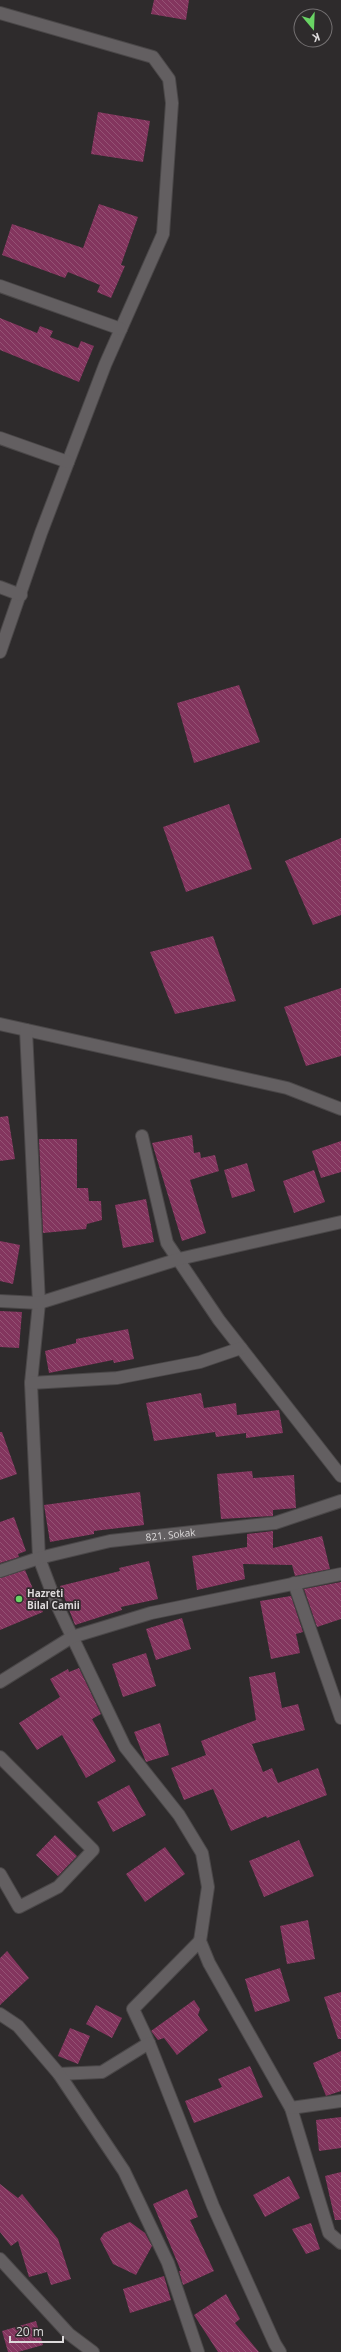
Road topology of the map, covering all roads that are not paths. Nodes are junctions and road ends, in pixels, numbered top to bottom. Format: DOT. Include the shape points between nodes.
graph roads {
  1 [pos="0,13"];
  2 [pos="0,286"];
  3 [pos="121,329"];
  4 [pos="0,438"];
  5 [pos="68,462"];
  6 [pos="0,587"];
  7 [pos="21,595"];
  8 [pos="0,652"];
  9 [pos="0,1024"];
  10 [pos="26,1030"];
  11 [pos="341,1108"];
  12 [pos="142,1136"];
  13 [pos="341,1222"];
  14 [pos="179,1259"];
  15 [pos="0,1302"];
  16 [pos="39,1303"];
  17 [pos="241,1348"];
  18 [pos="31,1383"];
  19 [pos="341,1476"];
  20 [pos="341,1501"];
  21 [pos="39,1558"];
  22 [pos="0,1571"];
  23 [pos="341,1574"];
  24 [pos="294,1583"];
  25 [pos="72,1637"];
  26 [pos="0,1682"];
  27 [pos="341,1718"];
  28 [pos="0,1757"];
  29 [pos="0,1874"];
  30 [pos="200,1941"];
  31 [pos="0,2014"];
  32 [pos="149,2043"];
  33 [pos="59,2074"];
  34 [pos="341,2101"];
  35 [pos="290,2108"];
  36 [pos="341,2243"];
  37 [pos="0,2259"];
  38 [pos="93,2352"];
  39 [pos="198,2352"];
  40 [pos="280,2352"];
  1 -- 3 [label="street" via="153,57 169,80 172,103 163,234"];
  2 -- 3 [label="street"];
  3 -- 5 [label="street"];
  4 -- 5 [label="street"];
  5 -- 7 [label="street"];
  6 -- 7 [label="street"];
  7 -- 8 [label="street"];
  9 -- 10 [label="street"];
  10 -- 11 [label="street" via="287,1088"];
  10 -- 16 [label="street"];
  12 -- 14 [label="street" via="167,1243"];
  13 -- 14 [label="street"];
  14 -- 16 [label="street"];
  14 -- 17 [label="street" via="219,1320"];
  15 -- 16 [label="street"];
  16 -- 18 [label="street"];
  17 -- 18 [label="street" via="200,1362 118,1378"];
  17 -- 19 [label="street"];
  18 -- 21 [label="street"];
  20 -- 21 [label="street, 821. Sokak" via="275,1523 110,1541"];
  21 -- 22 [label="street, 821. Sokak"];
  21 -- 25 [label="street"];
  23 -- 24 [label="street"];
  24 -- 25 [label="street" via="152,1613"];
  24 -- 27 [label="street"];
  25 -- 26 [label="street"];
  25 -- 30 [label="street" via="125,1747 179,1815 202,1853 208,1888"];
  28 -- 29 [label="street" via="92,1850 58,1887 19,1907"];
  30 -- 32 [label="street" via="134,2009"];
  30 -- 35 [label="street" via="209,1963"];
  31 -- 33 [label="street" via="18,2026"];
  32 -- 33 [label="street" via="102,2072"];
  32 -- 40 [label="street" via="213,2206"];
  33 -- 39 [label="street" via="124,2171 168,2263"];
  34 -- 35 [label="street"];
  35 -- 36 [label="street" via="329,2233"];
  37 -- 38 [label="street" via="69,2334"];
}
